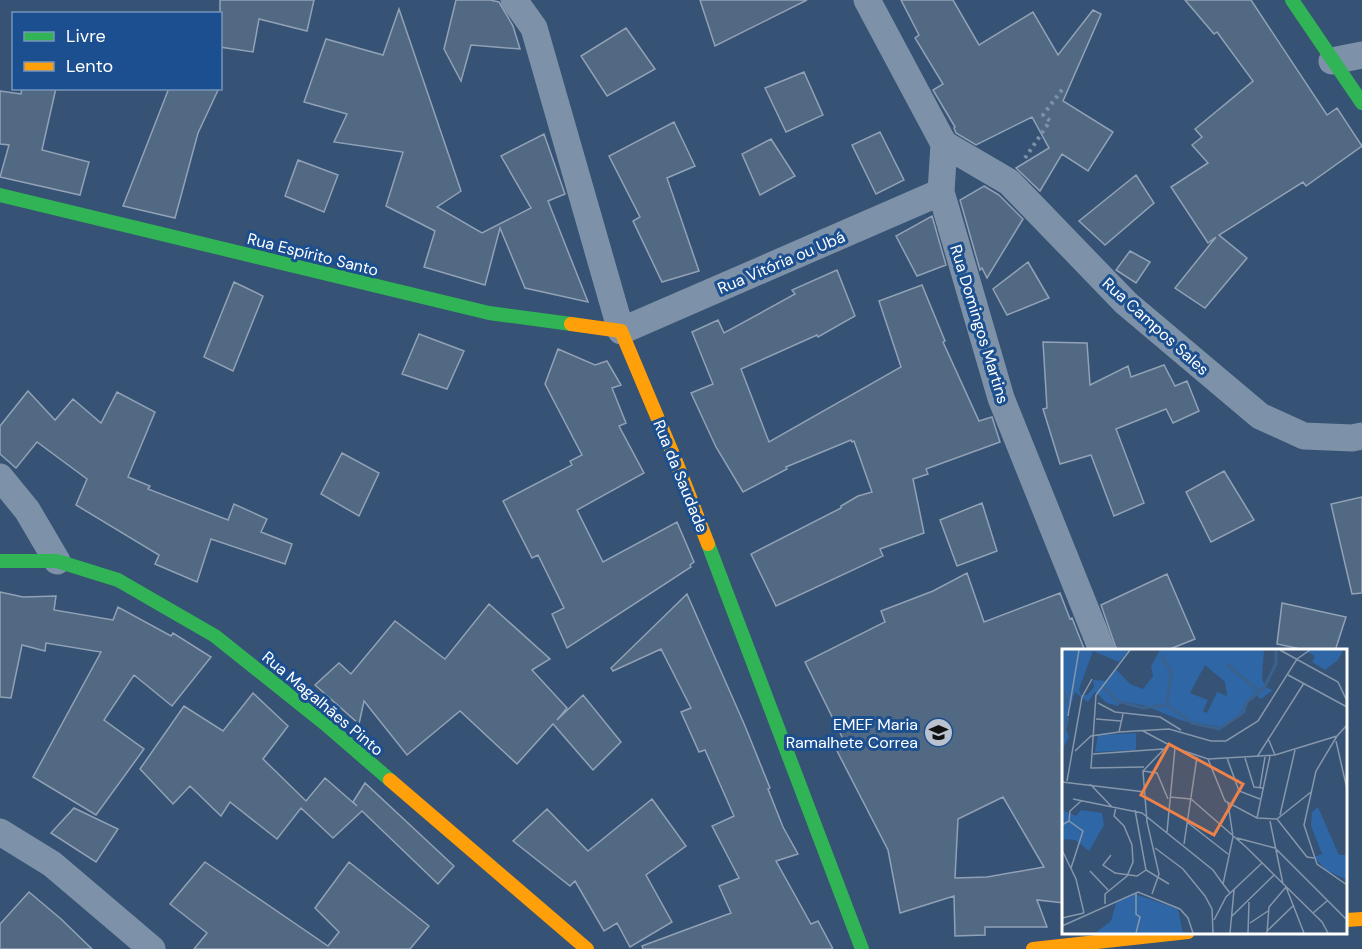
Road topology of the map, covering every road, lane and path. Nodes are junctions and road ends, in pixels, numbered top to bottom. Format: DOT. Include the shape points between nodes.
graph roads {
  1 [pos="513,0"];
  2 [pos="867,0"];
  3 [pos="1292,0"];
  4 [pos="1362,55"];
  5 [pos="1332,61"];
  6 [pos="1064,87"];
  7 [pos="1362,103"];
  8 [pos="944,144"];
  9 [pos="1009,182"];
  10 [pos="941,192"];
  11 [pos="0,195"];
  12 [pos="621,331"];
  13 [pos="1362,436"];
  14 [pos="0,477"];
  15 [pos="0,561"];
  16 [pos="57,561"];
  17 [pos="1101,649"];
  18 [pos="0,832"];
  19 [pos="1362,919"];
  20 [pos="1347,920"];
  21 [pos="1178,934"];
  22 [pos="152,949"];
  23 [pos="587,949"];
  24 [pos="862,949"];
  25 [pos="1033,949"];
  1 -- 12 [label="street, Rua da Saudade" via="534,28"];
  2 -- 8 [label="street"];
  3 -- 5 [label="street"];
  4 -- 5 [label="street"];
  5 -- 7 [label="street"];
  6 -- 9 [label="path" via="1043,115 1050,121"];
  8 -- 9 [label="street, Rua Campos Sales"];
  8 -- 10 [label="street, Rua Domingos Martins"];
  9 -- 13 [label="street, Rua Campos Sales" via="1126,303 1260,416 1304,436"];
  10 -- 12 [label="street, Rua Vitória ou Ubá"];
  10 -- 17 [label="street, Rua Domingos Martins" via="1001,398"];
  11 -- 12 [label="street, Rua Espírito Santo" via="489,313"];
  12 -- 24 [label="street, Rua da Saudade" via="681,474"];
  14 -- 16 [label="street" via="27,510"];
  15 -- 16 [label="street, Rua Magalhães Pinto"];
  16 -- 23 [label="street, Rua Magalhães Pinto" via="118,580 214,636 324,723"];
  18 -- 22 [label="street" via="52,864"];
  19 -- 20 [label="street"];
  21 -- 25 [label="street"];
}
